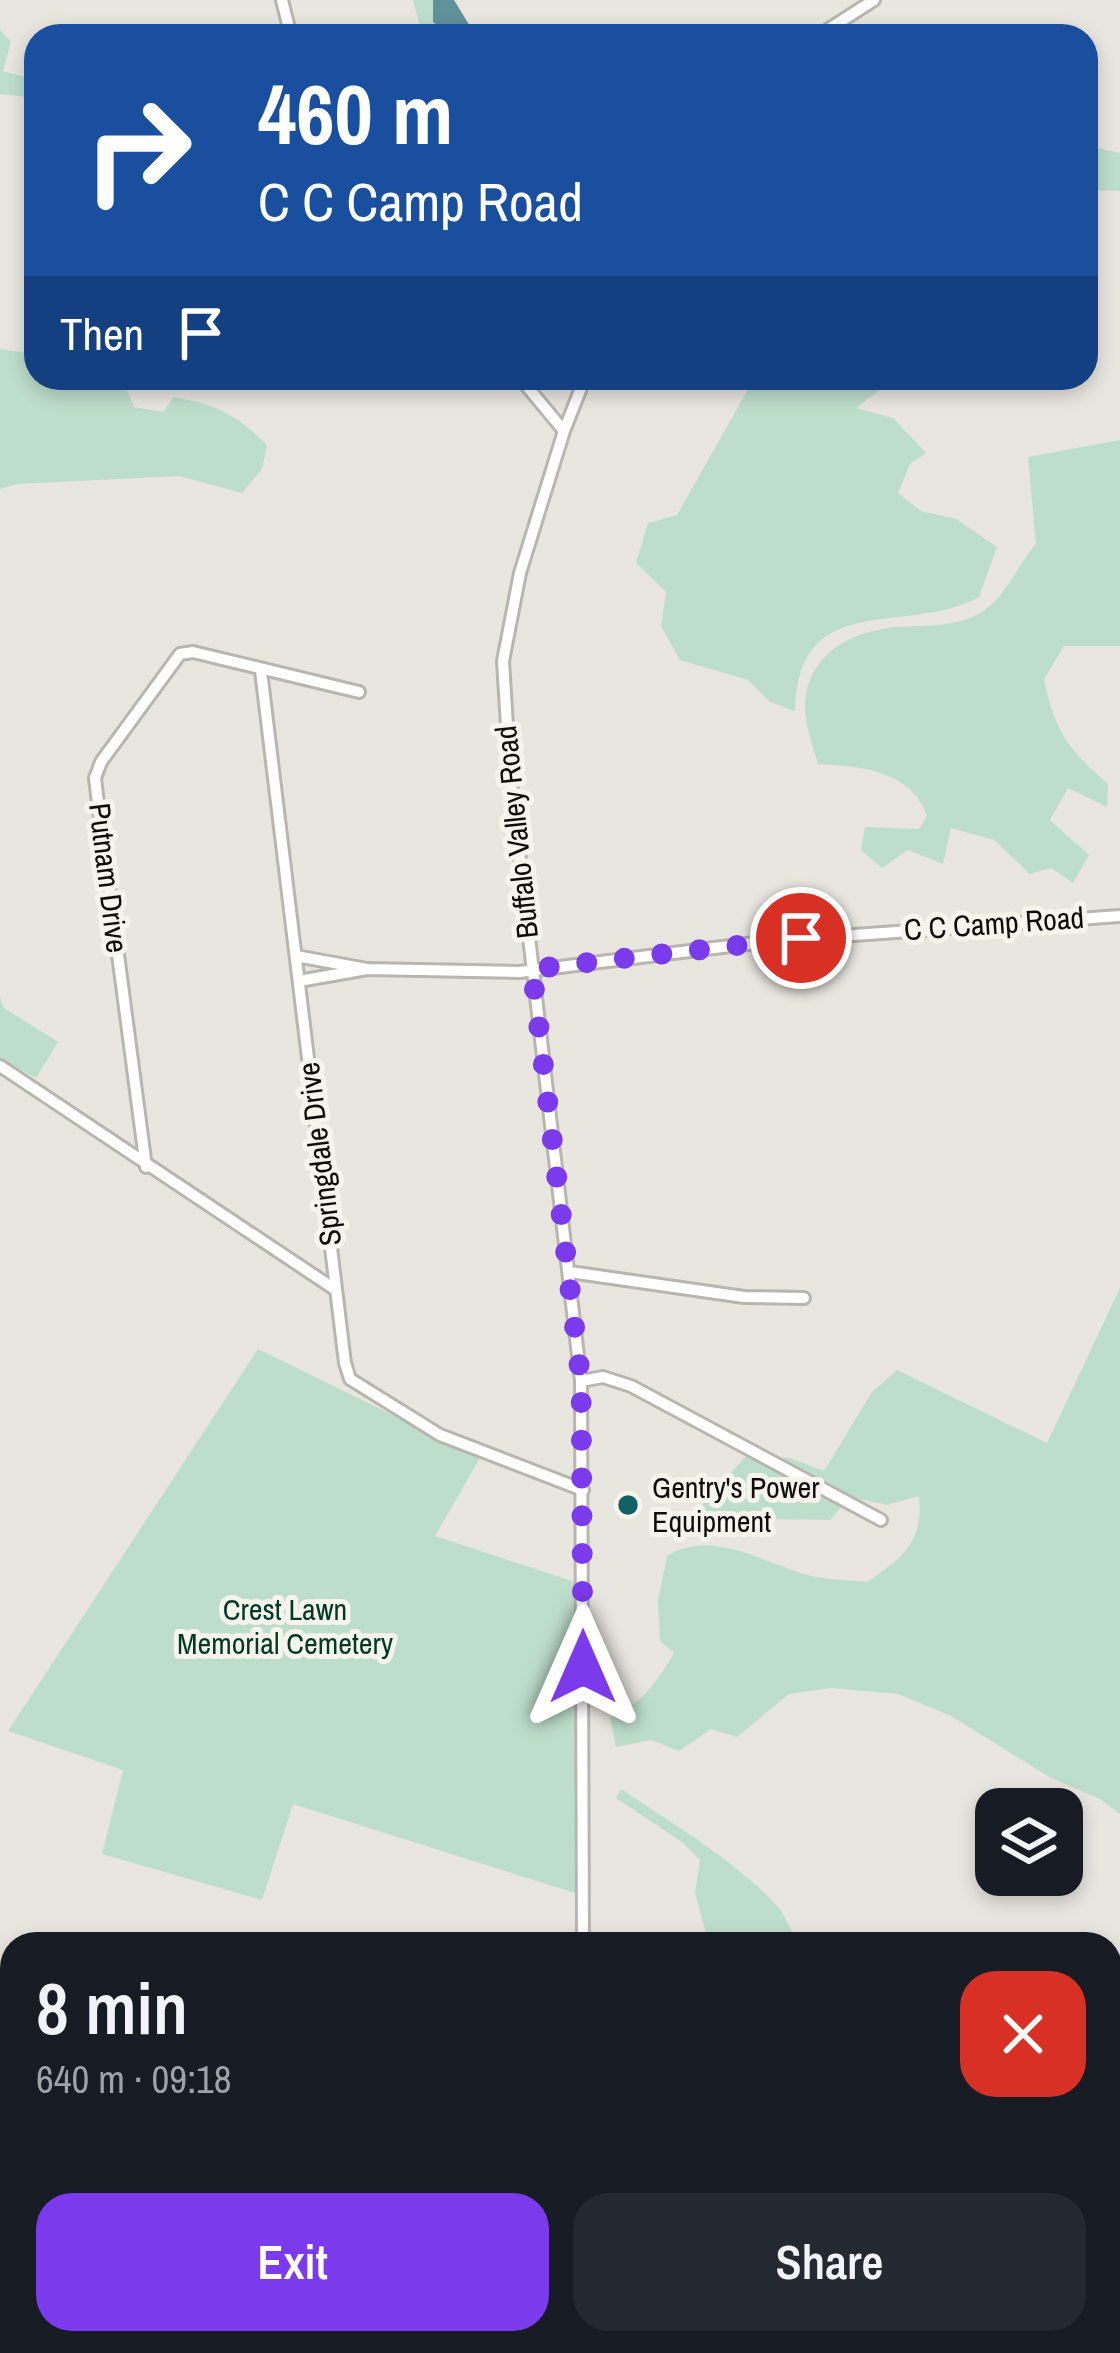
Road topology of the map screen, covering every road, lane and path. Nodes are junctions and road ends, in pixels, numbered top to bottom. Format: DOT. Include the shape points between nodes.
graph roads {
  1 [pos="874,0"];
  2 [pos="837,24"];
  3 [pos="530,390"];
  4 [pos="580,390"];
  5 [pos="564,431"];
  6 [pos="261,671"];
  7 [pos="359,692"];
  8 [pos="1120,916"];
  9 [pos="296,956"];
  10 [pos="367,969"];
  11 [pos="532,969"];
  12 [pos="299,981"];
  13 [pos="0,1066"];
  14 [pos="146,1167"];
  15 [pos="570,1272"];
  16 [pos="336,1290"];
  17 [pos="803,1298"];
  18 [pos="581,1381"];
  19 [pos="583,1490"];
  20 [pos="881,1520"];
  21 [pos="583,1932"];
  1 -- 2 [label="street"];
  3 -- 5 [label="street"];
  4 -- 5 [label="street, Buffalo Valley Road"];
  5 -- 11 [label="street, Buffalo Valley Road" via="520,574 503,662"];
  6 -- 7 [label="street, Putnam Drive"];
  6 -- 9 [label="street, Springdale Drive"];
  6 -- 14 [label="street, Putnam Drive" via="180,654 95,778"];
  8 -- 11 [label="street, C C Camp Road" via="771,941"];
  9 -- 10 [label="street"];
  9 -- 12 [label="street, Springdale Drive"];
  10 -- 11 [label="street, C C Camp Road"];
  10 -- 12 [label="street"];
  11 -- 15 [label="street, Buffalo Valley Road"];
  12 -- 16 [label="street, Springdale Drive"];
  13 -- 14 [label="street"];
  14 -- 16 [label="street"];
  15 -- 17 [label="street"];
  15 -- 18 [label="street, Buffalo Valley Road"];
  16 -- 19 [label="street, Springdale Drive" via="345,1363 367,1393 469,1449"];
  18 -- 19 [label="street, Buffalo Valley Road"];
  18 -- 20 [label="street" via="603,1377 631,1386"];
  19 -- 21 [label="street, Buffalo Valley Road"];
}
